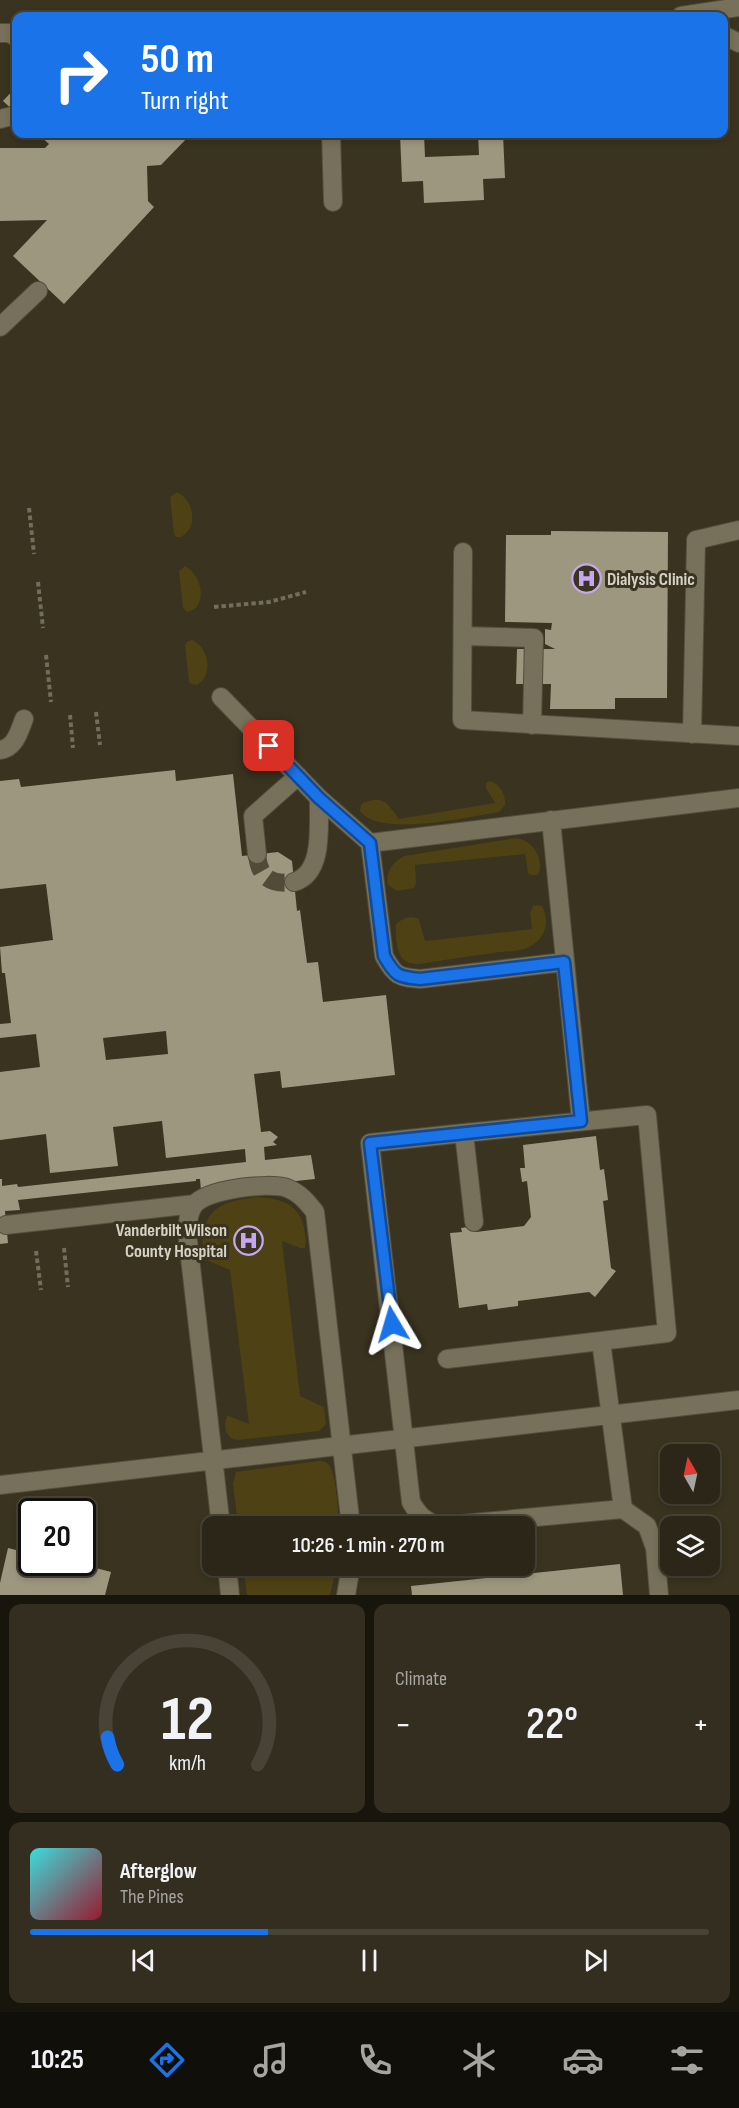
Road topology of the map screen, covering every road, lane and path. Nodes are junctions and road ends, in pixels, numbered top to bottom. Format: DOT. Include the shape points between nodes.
graph roads {
  1 [pos="739,7"];
  2 [pos="708,12"];
  3 [pos="331,138"];
  4 [pos="333,202"];
  5 [pos="38,291"];
  6 [pos="0,327"];
  7 [pos="29,508"];
  8 [pos="739,530"];
  9 [pos="463,552"];
  10 [pos="34,554"];
  11 [pos="38,582"];
  12 [pos="306,592"];
  13 [pos="214,607"];
  14 [pos="43,628"];
  15 [pos="463,636"];
  16 [pos="46,656"];
  17 [pos="221,697"];
  18 [pos="51,702"];
  19 [pos="96,712"];
  20 [pos="70,715"];
  21 [pos="24,720"];
  22 [pos="532,725"];
  23 [pos="692,734"];
  24 [pos="739,736"];
  25 [pos="100,745"];
  26 [pos="73,748"];
  27 [pos="0,750"];
  28 [pos="298,776"];
  29 [pos="319,798"];
  30 [pos="739,798"];
  31 [pos="551,820"];
  32 [pos="370,843"];
  33 [pos="257,854"];
  34 [pos="294,882"];
  35 [pos="564,962"];
  36 [pos="581,1121"];
  37 [pos="464,1132"];
  38 [pos="195,1204"];
  39 [pos="474,1222"];
  40 [pos="6,1225"];
  41 [pos="64,1248"];
  42 [pos="36,1251"];
  43 [pos="68,1287"];
  44 [pos="41,1290"];
  45 [pos="601,1341"];
  46 [pos="447,1359"];
  47 [pos="739,1400"];
  48 [pos="610,1414"];
  49 [pos="405,1438"];
  50 [pos="342,1445"];
  51 [pos="213,1460"];
  52 [pos="0,1485"];
  53 [pos="624,1509"];
  54 [pos="220,1516"];
  55 [pos="350,1516"];
  56 [pos="227,1576"];
  57 [pos="349,1576"];
  58 [pos="230,1595"];
  59 [pos="346,1595"];
  60 [pos="659,1595"];
  1 -- 2 [label="lane"];
  3 -- 4 [label="lane"];
  5 -- 6 [label="lane"];
  7 -- 10 [label="path"];
  8 -- 23 [label="lane" via="696,540"];
  9 -- 15 [label="lane"];
  11 -- 14 [label="path"];
  12 -- 13 [label="path" via="268,602"];
  15 -- 22 [label="lane" via="462,720"];
  15 -- 22 [label="lane" via="534,638"];
  16 -- 18 [label="path"];
  17 -- 28 [label="lane"];
  19 -- 25 [label="path"];
  20 -- 26 [label="path"];
  21 -- 27 [label="lane" via="14,742"];
  22 -- 23 [label="lane"];
  23 -- 24 [label="lane"];
  28 -- 29 [label="lane"];
  28 -- 33 [label="lane" via="253,816"];
  29 -- 32 [label="lane"];
  29 -- 34 [label="lane" via="316,856 303,879"];
  30 -- 31 [label="lane"];
  31 -- 32 [label="lane"];
  31 -- 35 [label="lane"];
  32 -- 35 [label="lane" via="384,956 400,977 420,979"];
  35 -- 36 [label="lane"];
  36 -- 37 [label="lane"];
  36 -- 45 [label="lane" via="647,1115 667,1333"];
  37 -- 39 [label="lane"];
  37 -- 49 [label="lane" via="370,1143"];
  38 -- 40 [label="lane"];
  38 -- 50 [label="lane" via="216,1193 264,1186 286,1188 303,1197 315,1212"];
  38 -- 51 [label="lane" via="188,1217 187,1232"];
  41 -- 43 [label="path"];
  42 -- 44 [label="path"];
  45 -- 46 [label="lane"];
  45 -- 48 [label="lane"];
  47 -- 48 [label="lane"];
  48 -- 49 [label="lane"];
  48 -- 53 [label="lane"];
  49 -- 50 [label="lane"];
  49 -- 53 [label="lane" via="411,1502 426,1521 439,1526"];
  50 -- 51 [label="lane"];
  50 -- 55 [label="lane"];
  51 -- 52 [label="lane"];
  51 -- 54 [label="lane"];
  53 -- 60 [label="lane" via="647,1526 655,1548"];
  56 -- 58 [label="lane"];
  57 -- 59 [label="lane"];
}
